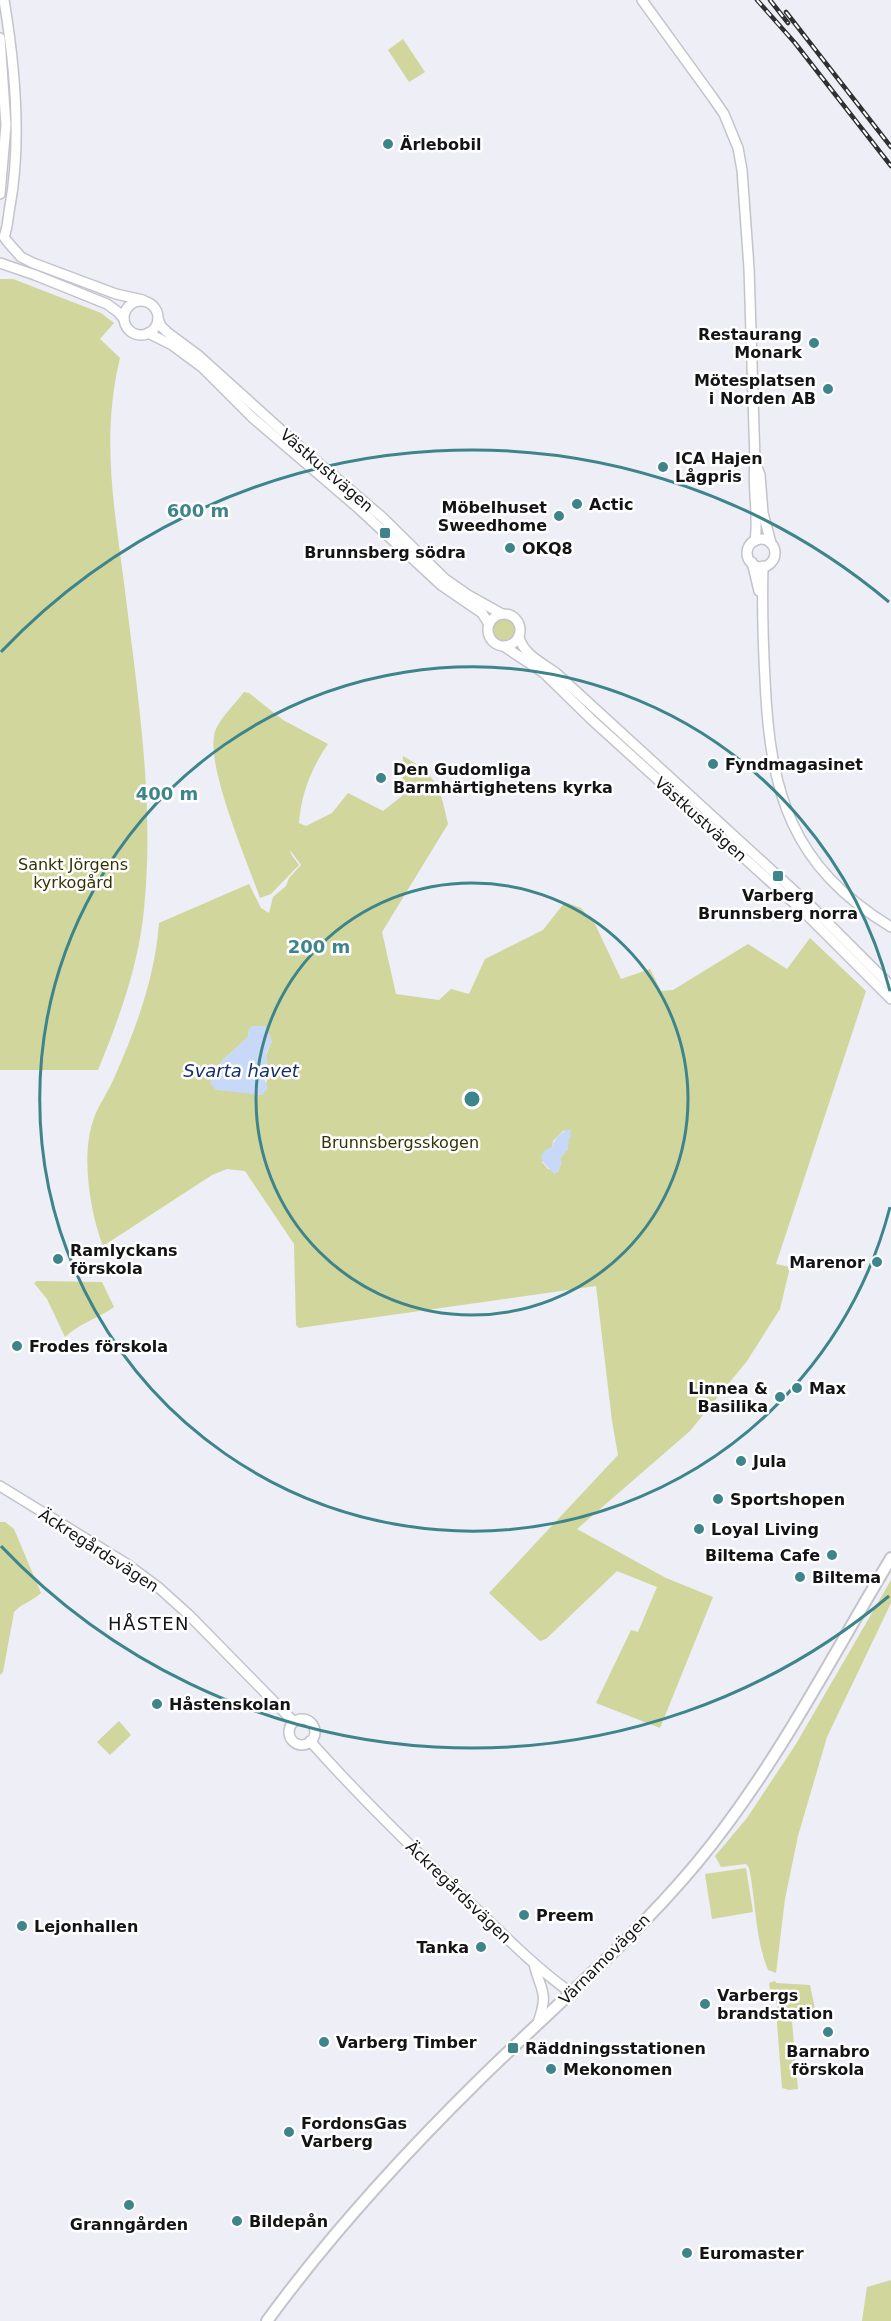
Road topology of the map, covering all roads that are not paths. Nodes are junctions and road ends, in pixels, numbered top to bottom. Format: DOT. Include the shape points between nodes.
graph roads {
  1 [pos="4,0"];
  2 [pos="642,0"];
  3 [pos="0,38"];
  4 [pos="0,194"];
  5 [pos="3,237"];
  6 [pos="0,261"];
  7 [pos="143,300"];
  8 [pos="124,319"];
  9 [pos="158,319"];
  10 [pos="148,333"];
  11 [pos="755,461"];
  12 [pos="755,541"];
  13 [pos="771,543"];
  14 [pos="752,562"];
  15 [pos="764,566"];
  16 [pos="762,602"];
  17 [pos="502,614"];
  18 [pos="489,624"];
  19 [pos="519,637"];
  20 [pos="505,647"];
  21 [pos="891,927"];
  22 [pos="891,986"];
  23 [pos="891,999"];
  24 [pos="0,1486"];
  25 [pos="891,1558"];
  26 [pos="294,1722"];
  27 [pos="310,1741"];
  28 [pos="534,1964"];
  29 [pos="570,1992"];
  30 [pos="538,2024"];
  31 [pos="267,2321"];
  1 -- 5 [label="street" via="17,150"];
  2 -- 11 [label="street" via="724,114 738,148 749,268"];
  3 -- 4 [label="street" via="6,125"];
  5 -- 6 [label="street" via="6,251"];
  5 -- 7 [label="street" via="21,257 33,263"];
  6 -- 8 [label="street" via="107,304"];
  7 -- 8 [label="street" via="129,305"];
  7 -- 9 [label="street" via="153,304"];
  8 -- 10 [label="street" via="132,333"];
  9 -- 10 [label="street"];
  9 -- 17 [label="street, Västkustvägen" via="167,332 382,517 445,579"];
  10 -- 18 [label="street, Västkustvägen" via="203,368 259,424 441,585 482,613"];
  11 -- 12 [label="street"];
  11 -- 13 [label="street"];
  12 -- 13 [label="street"];
  12 -- 14 [label="street" via="748,550"];
  13 -- 15 [label="street" via="775,556"];
  14 -- 15 [label="street"];
  14 -- 16 [label="street"];
  15 -- 16 [label="street"];
  16 -- 21 [label="street" via="767,724 774,769 787,810 804,845 831,882"];
  17 -- 18 [label="street"];
  17 -- 19 [label="street" via="517,621"];
  18 -- 20 [label="street" via="491,640"];
  19 -- 20 [label="street"];
  19 -- 22 [label="street, Västkustvägen" via="527,653 556,673 785,881"];
  20 -- 23 [label="street, Västkustvägen" via="563,690 805,913"];
  24 -- 26 [label="street, Äckregårdsvägen" via="149,1580"];
  25 -- 29 [label="main road, Värnamovägen" via="752,1792 687,1874"];
  26 -- 27 [label="street, Äckregårdsvägen" via="290,1731 293,1740 303,1744"];
  26 -- 27 [label="street, Äckregårdsvägen" via="303,1719 312,1724 315,1731"];
  27 -- 28 [label="street, Äckregårdsvägen" via="367,1804"];
  28 -- 29 [label="street, Äckregårdsvägen"];
  28 -- 30 [label="street, Äckregårdsvägen" via="544,1993"];
  29 -- 30 [label="main road, Värnamovägen"];
  30 -- 31 [label="main road, Värnamovägen" via="387,2175"];
}
